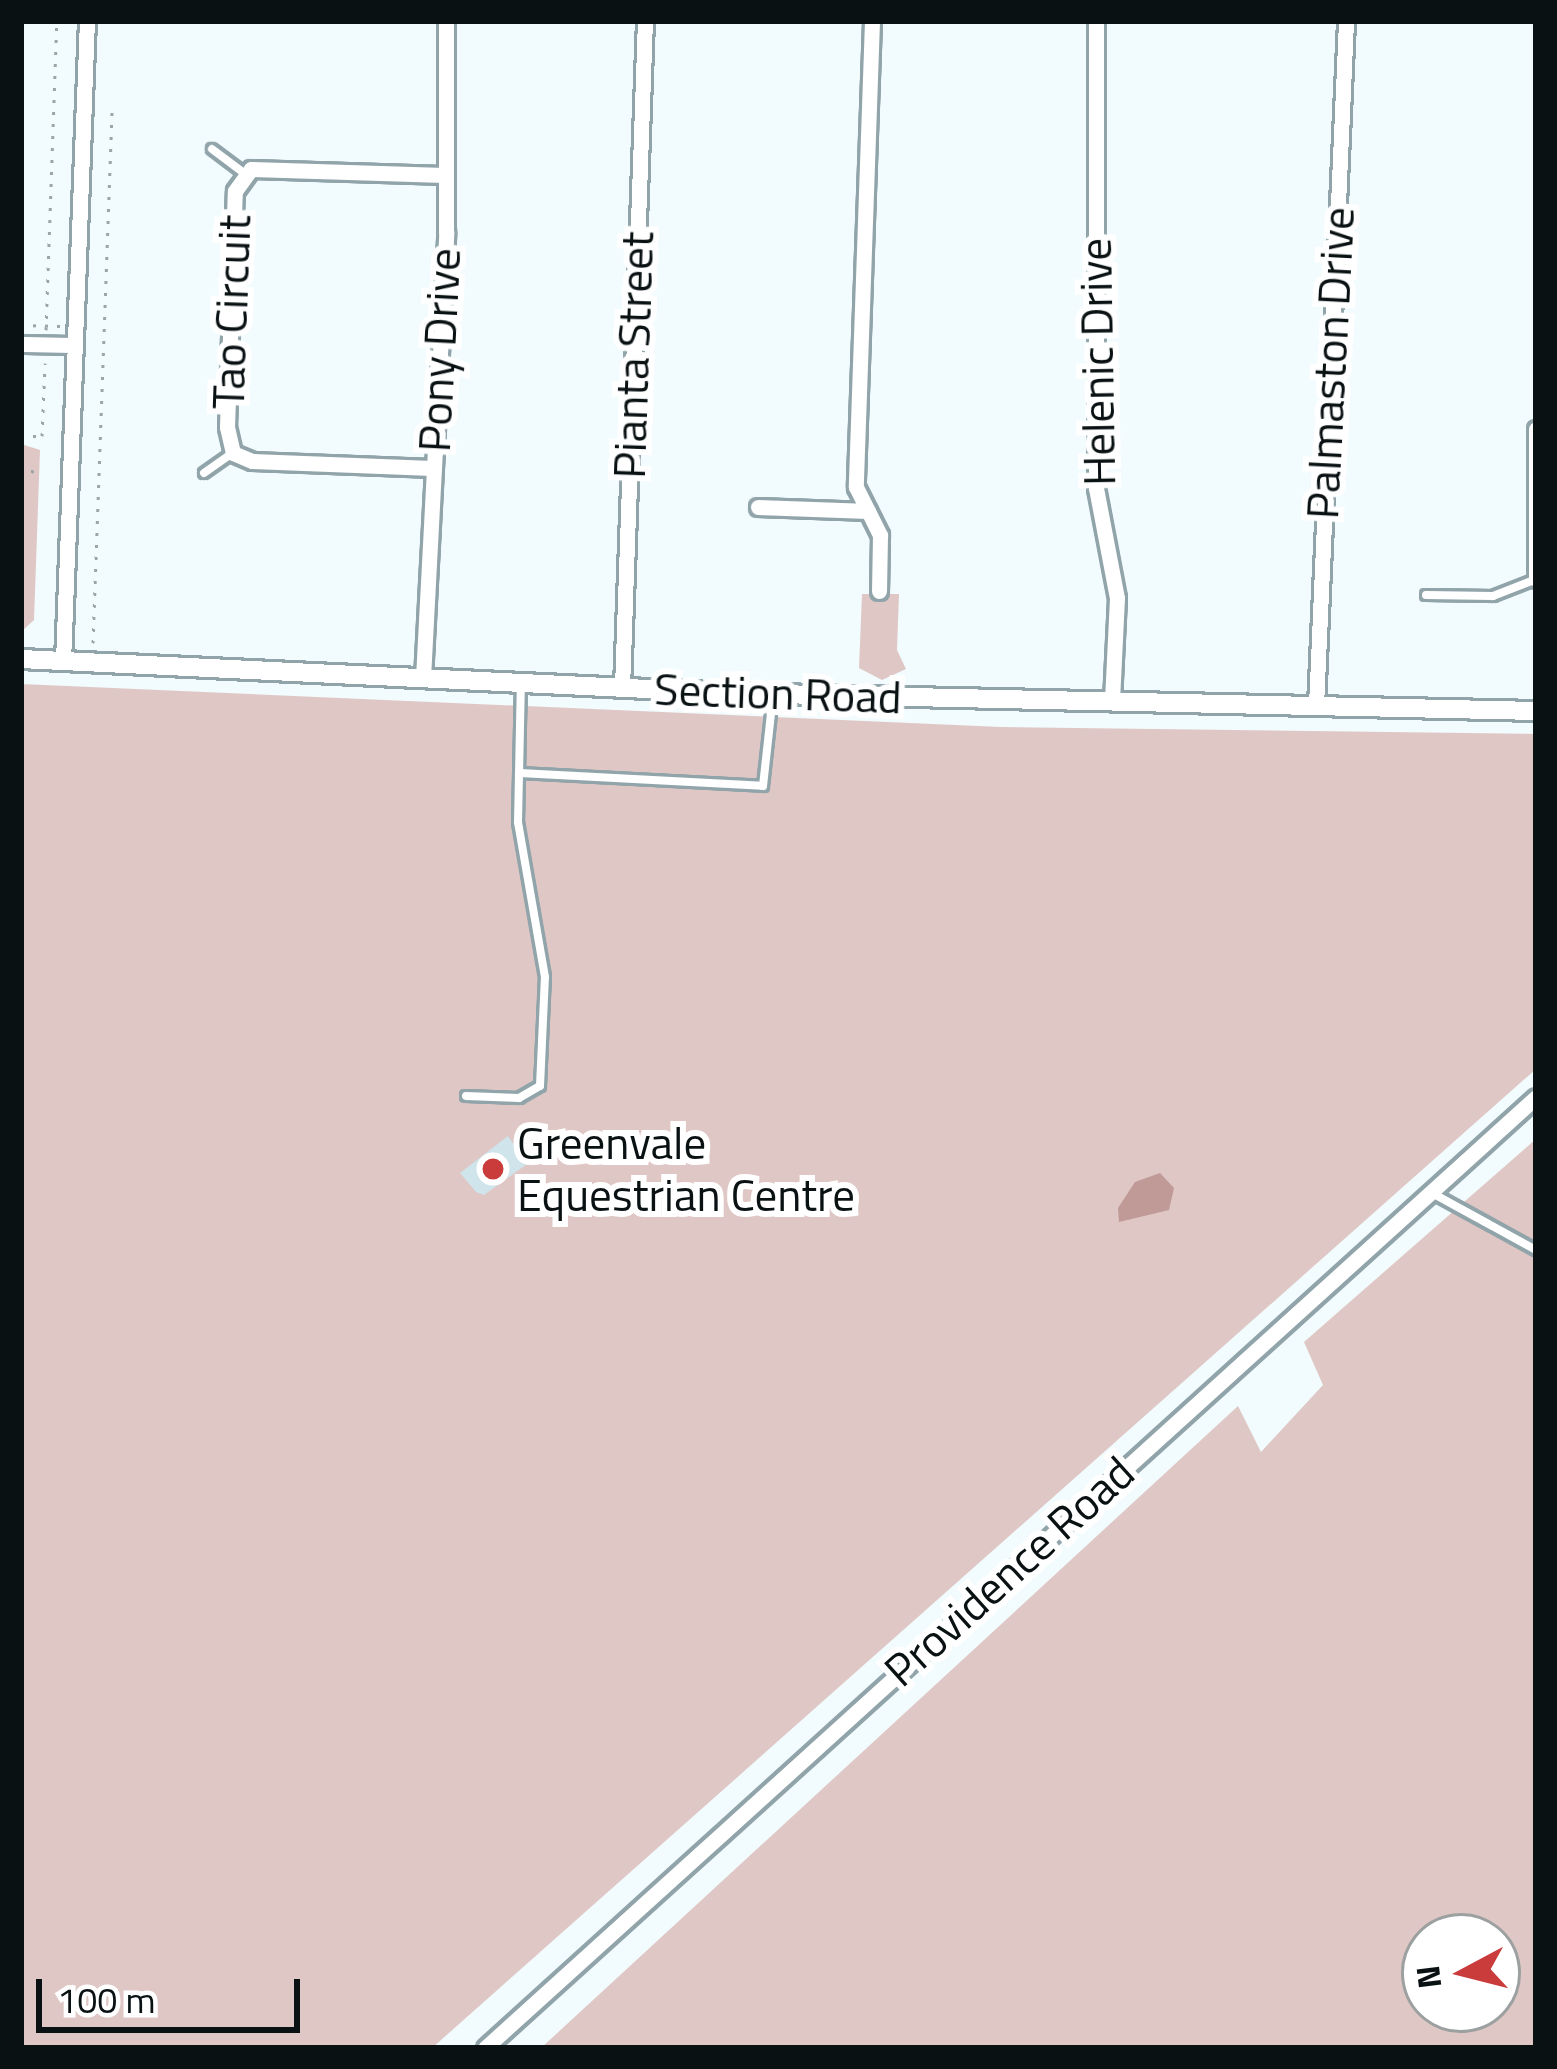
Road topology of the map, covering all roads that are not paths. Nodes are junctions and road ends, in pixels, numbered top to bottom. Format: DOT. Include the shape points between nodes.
graph roads {
  1 [pos="446,21"];
  2 [pos="645,21"];
  3 [pos="872,21"];
  4 [pos="1096,21"];
  5 [pos="1346,21"];
  6 [pos="86,22"];
  7 [pos="212,148"];
  8 [pos="242,172"];
  9 [pos="445,175"];
  10 [pos="21,344"];
  11 [pos="75,345"];
  12 [pos="1536,429"];
  13 [pos="233,454"];
  14 [pos="432,468"];
  15 [pos="203,473"];
  16 [pos="758,507"];
  17 [pos="868,511"];
  18 [pos="1536,579"];
  19 [pos="879,591"];
  20 [pos="1426,596"];
  21 [pos="21,659"];
  22 [pos="63,662"];
  23 [pos="423,678"];
  24 [pos="521,682"];
  25 [pos="622,688"];
  26 [pos="773,693"];
  27 [pos="1112,701"];
  28 [pos="1316,706"];
  29 [pos="1536,711"];
  30 [pos="519,773"];
  31 [pos="466,1096"];
  32 [pos="1536,1097"];
  33 [pos="1428,1190"];
  34 [pos="1536,1250"];
  35 [pos="485,2048"];
  1 -- 9 [label="street, Pony Drive"];
  2 -- 25 [label="street, Pianta Street"];
  3 -- 17 [label="street" via="856,487"];
  4 -- 27 [label="street, Helenic Drive" via="1096,488 1117,598"];
  5 -- 28 [label="street, Palmaston Drive"];
  6 -- 11 [label="street"];
  7 -- 8 [label="lane"];
  8 -- 9 [label="street, Tao Circuit"];
  8 -- 13 [label="street, Tao Circuit" via="228,380"];
  9 -- 14 [label="street, Pony Drive"];
  10 -- 11 [label="street"];
  11 -- 22 [label="street"];
  12 -- 18 [label="street"];
  13 -- 14 [label="street, Tao Circuit"];
  13 -- 15 [label="lane"];
  14 -- 23 [label="street, Pony Drive"];
  16 -- 17 [label="street"];
  17 -- 19 [label="street" via="880,535"];
  18 -- 20 [label="lane" via="1493,596"];
  21 -- 22 [label="street, Section Road"];
  22 -- 23 [label="street, Section Road"];
  23 -- 24 [label="street, Section Road"];
  24 -- 25 [label="street, Section Road"];
  24 -- 30 [label="lane"];
  25 -- 26 [label="street, Section Road"];
  26 -- 27 [label="street, Section Road"];
  26 -- 30 [label="lane" via="763,786"];
  27 -- 28 [label="street, Section Road"];
  28 -- 29 [label="street, Section Road"];
  30 -- 31 [label="lane" via="518,822 545,977 540,1085 519,1098"];
  32 -- 33 [label="street, Providence Road"];
  33 -- 34 [label="lane"];
  33 -- 35 [label="street, Providence Road"];
}
